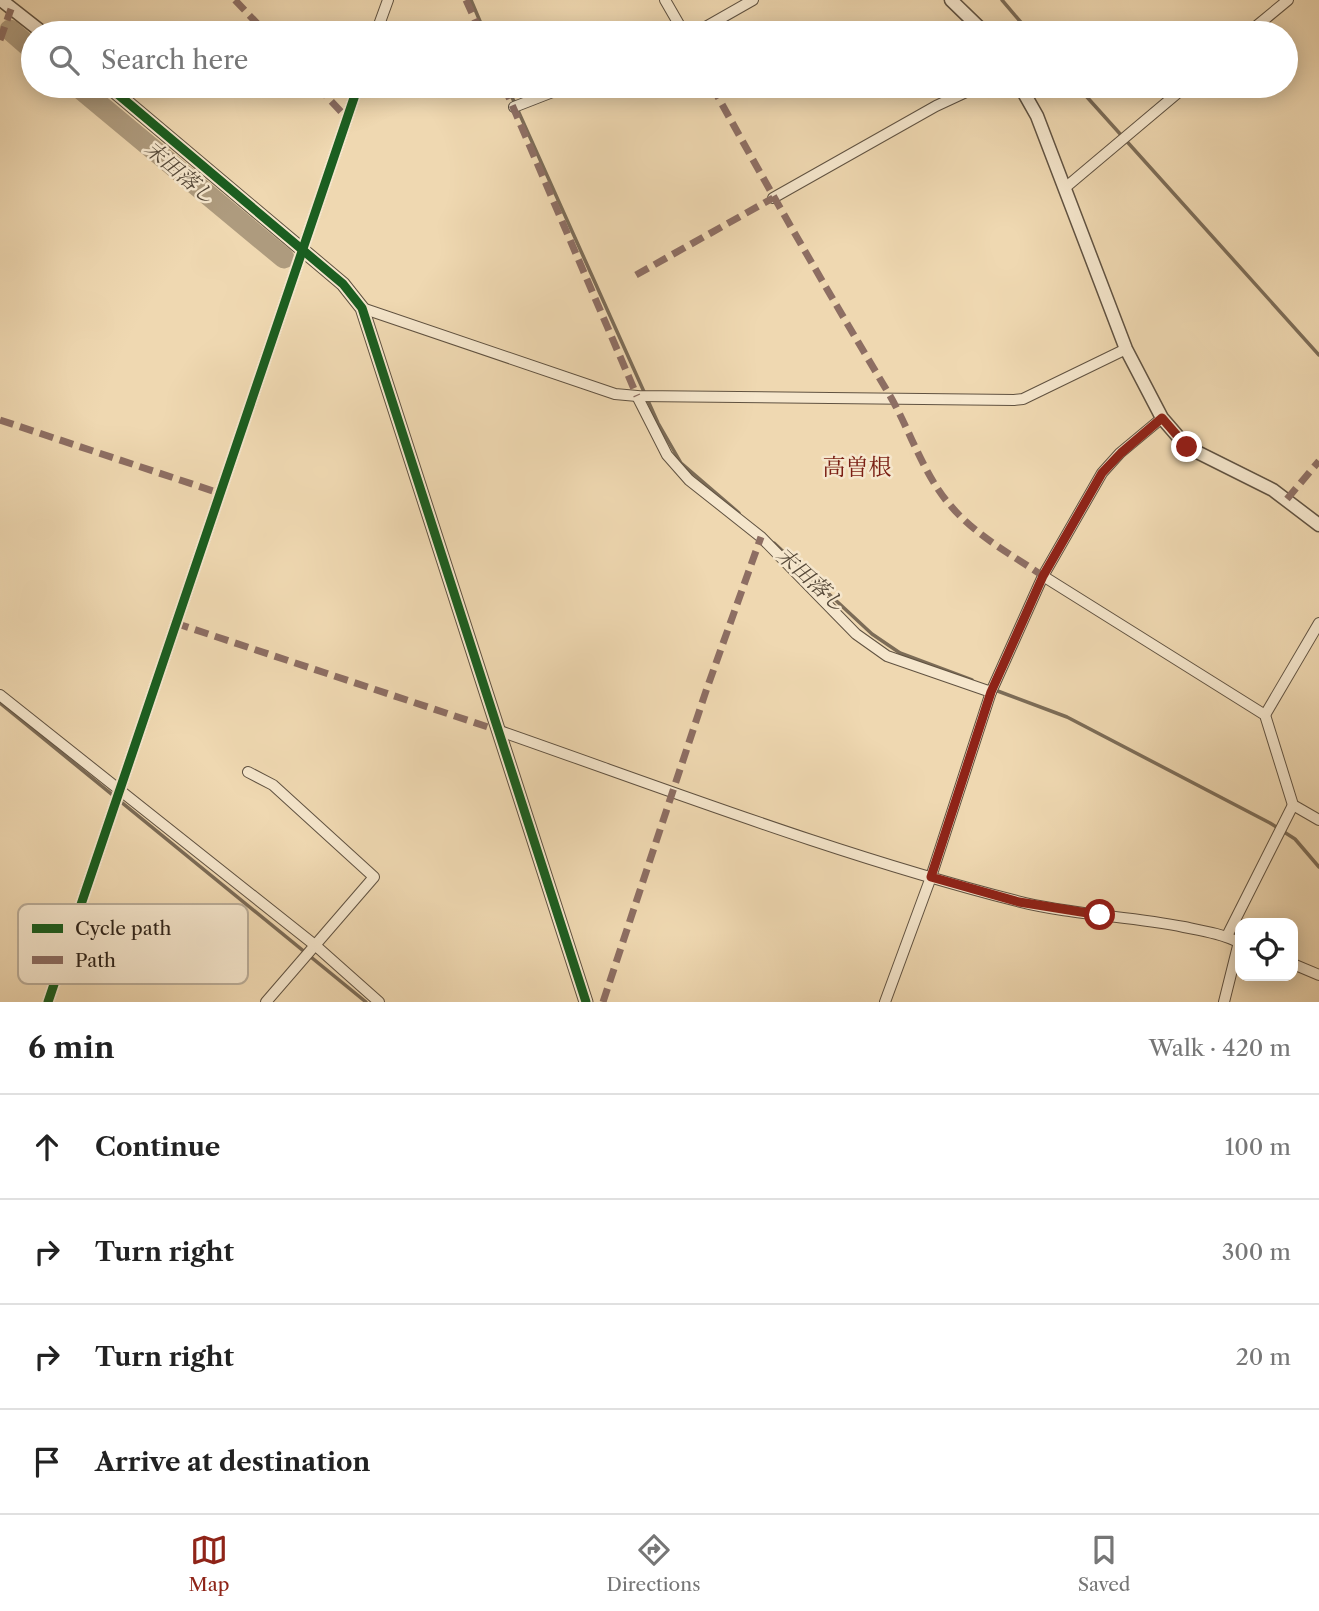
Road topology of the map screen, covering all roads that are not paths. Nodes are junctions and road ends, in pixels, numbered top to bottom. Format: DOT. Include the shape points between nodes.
graph roads {
  1 [pos="1,0"];
  2 [pos="388,0"];
  3 [pos="666,0"];
  4 [pos="753,0"];
  5 [pos="951,0"];
  6 [pos="1287,0"];
  7 [pos="28,21"];
  8 [pos="380,21"];
  9 [pos="677,21"];
  10 [pos="716,21"];
  11 [pos="973,21"];
  12 [pos="1262,21"];
  13 [pos="122,98"];
  14 [pos="354,98"];
  15 [pos="537,98"];
  16 [pos="954,98"];
  17 [pos="1027,98"];
  18 [pos="1172,98"];
  19 [pos="514,107"];
  20 [pos="1066,187"];
  21 [pos="773,198"];
  22 [pos="303,249"];
  23 [pos="362,308"];
  24 [pos="1126,349"];
  25 [pos="637,396"];
  26 [pos="1162,418"];
  27 [pos="1319,525"];
  28 [pos="1043,576"];
  29 [pos="1319,623"];
  30 [pos="991,692"];
  31 [pos="0,695"];
  32 [pos="1265,715"];
  33 [pos="497,730"];
  34 [pos="248,772"];
  35 [pos="119,791"];
  36 [pos="1293,805"];
  37 [pos="1319,820"];
  38 [pos="931,877"];
  39 [pos="81,904"];
  40 [pos="1227,936"];
  41 [pos="1235,940"];
  42 [pos="311,952"];
  43 [pos="1235,961"];
  44 [pos="1298,966"];
  45 [pos="1319,975"];
  46 [pos="54,984"];
  47 [pos="48,1002"];
  48 [pos="266,1002"];
  49 [pos="379,1002"];
  50 [pos="586,1002"];
  51 [pos="885,1002"];
  52 [pos="1224,1002"];
  1 -- 7 [label="street"];
  2 -- 8 [label="street"];
  3 -- 9 [label="street"];
  4 -- 10 [label="street"];
  5 -- 11 [label="street"];
  6 -- 12 [label="street"];
  13 -- 22 [label="street"];
  14 -- 22 [label="street"];
  15 -- 19 [label="street"];
  16 -- 21 [label="street"];
  17 -- 20 [label="street"];
  18 -- 20 [label="street"];
  20 -- 24 [label="street"];
  22 -- 23 [label="street"];
  22 -- 35 [label="street"];
  23 -- 25 [label="street" via="615,394"];
  23 -- 33 [label="street"];
  24 -- 25 [label="street" via="1014,400"];
  24 -- 26 [label="street"];
  25 -- 30 [label="street" via="667,455 689,480 761,537 856,634 887,656"];
  26 -- 27 [label="street" via="1187,447 1273,490"];
  26 -- 28 [label="street" via="1102,473"];
  28 -- 30 [label="street"];
  28 -- 32 [label="street"];
  29 -- 32 [label="street"];
  30 -- 38 [label="street"];
  31 -- 35 [label="street"];
  32 -- 36 [label="street"];
  33 -- 38 [label="street"];
  33 -- 50 [label="street"];
  34 -- 42 [label="street" via="283,794 374,877"];
  35 -- 39 [label="street"];
  35 -- 42 [label="street"];
  36 -- 37 [label="street"];
  36 -- 40 [label="street"];
  38 -- 40 [label="street" via="1019,902 1147,919"];
  38 -- 51 [label="street"];
  40 -- 41 [label="street"];
  42 -- 48 [label="street"];
  42 -- 49 [label="street"];
  43 -- 52 [label="street"];
  44 -- 45 [label="street"];
  46 -- 47 [label="street"];
}
